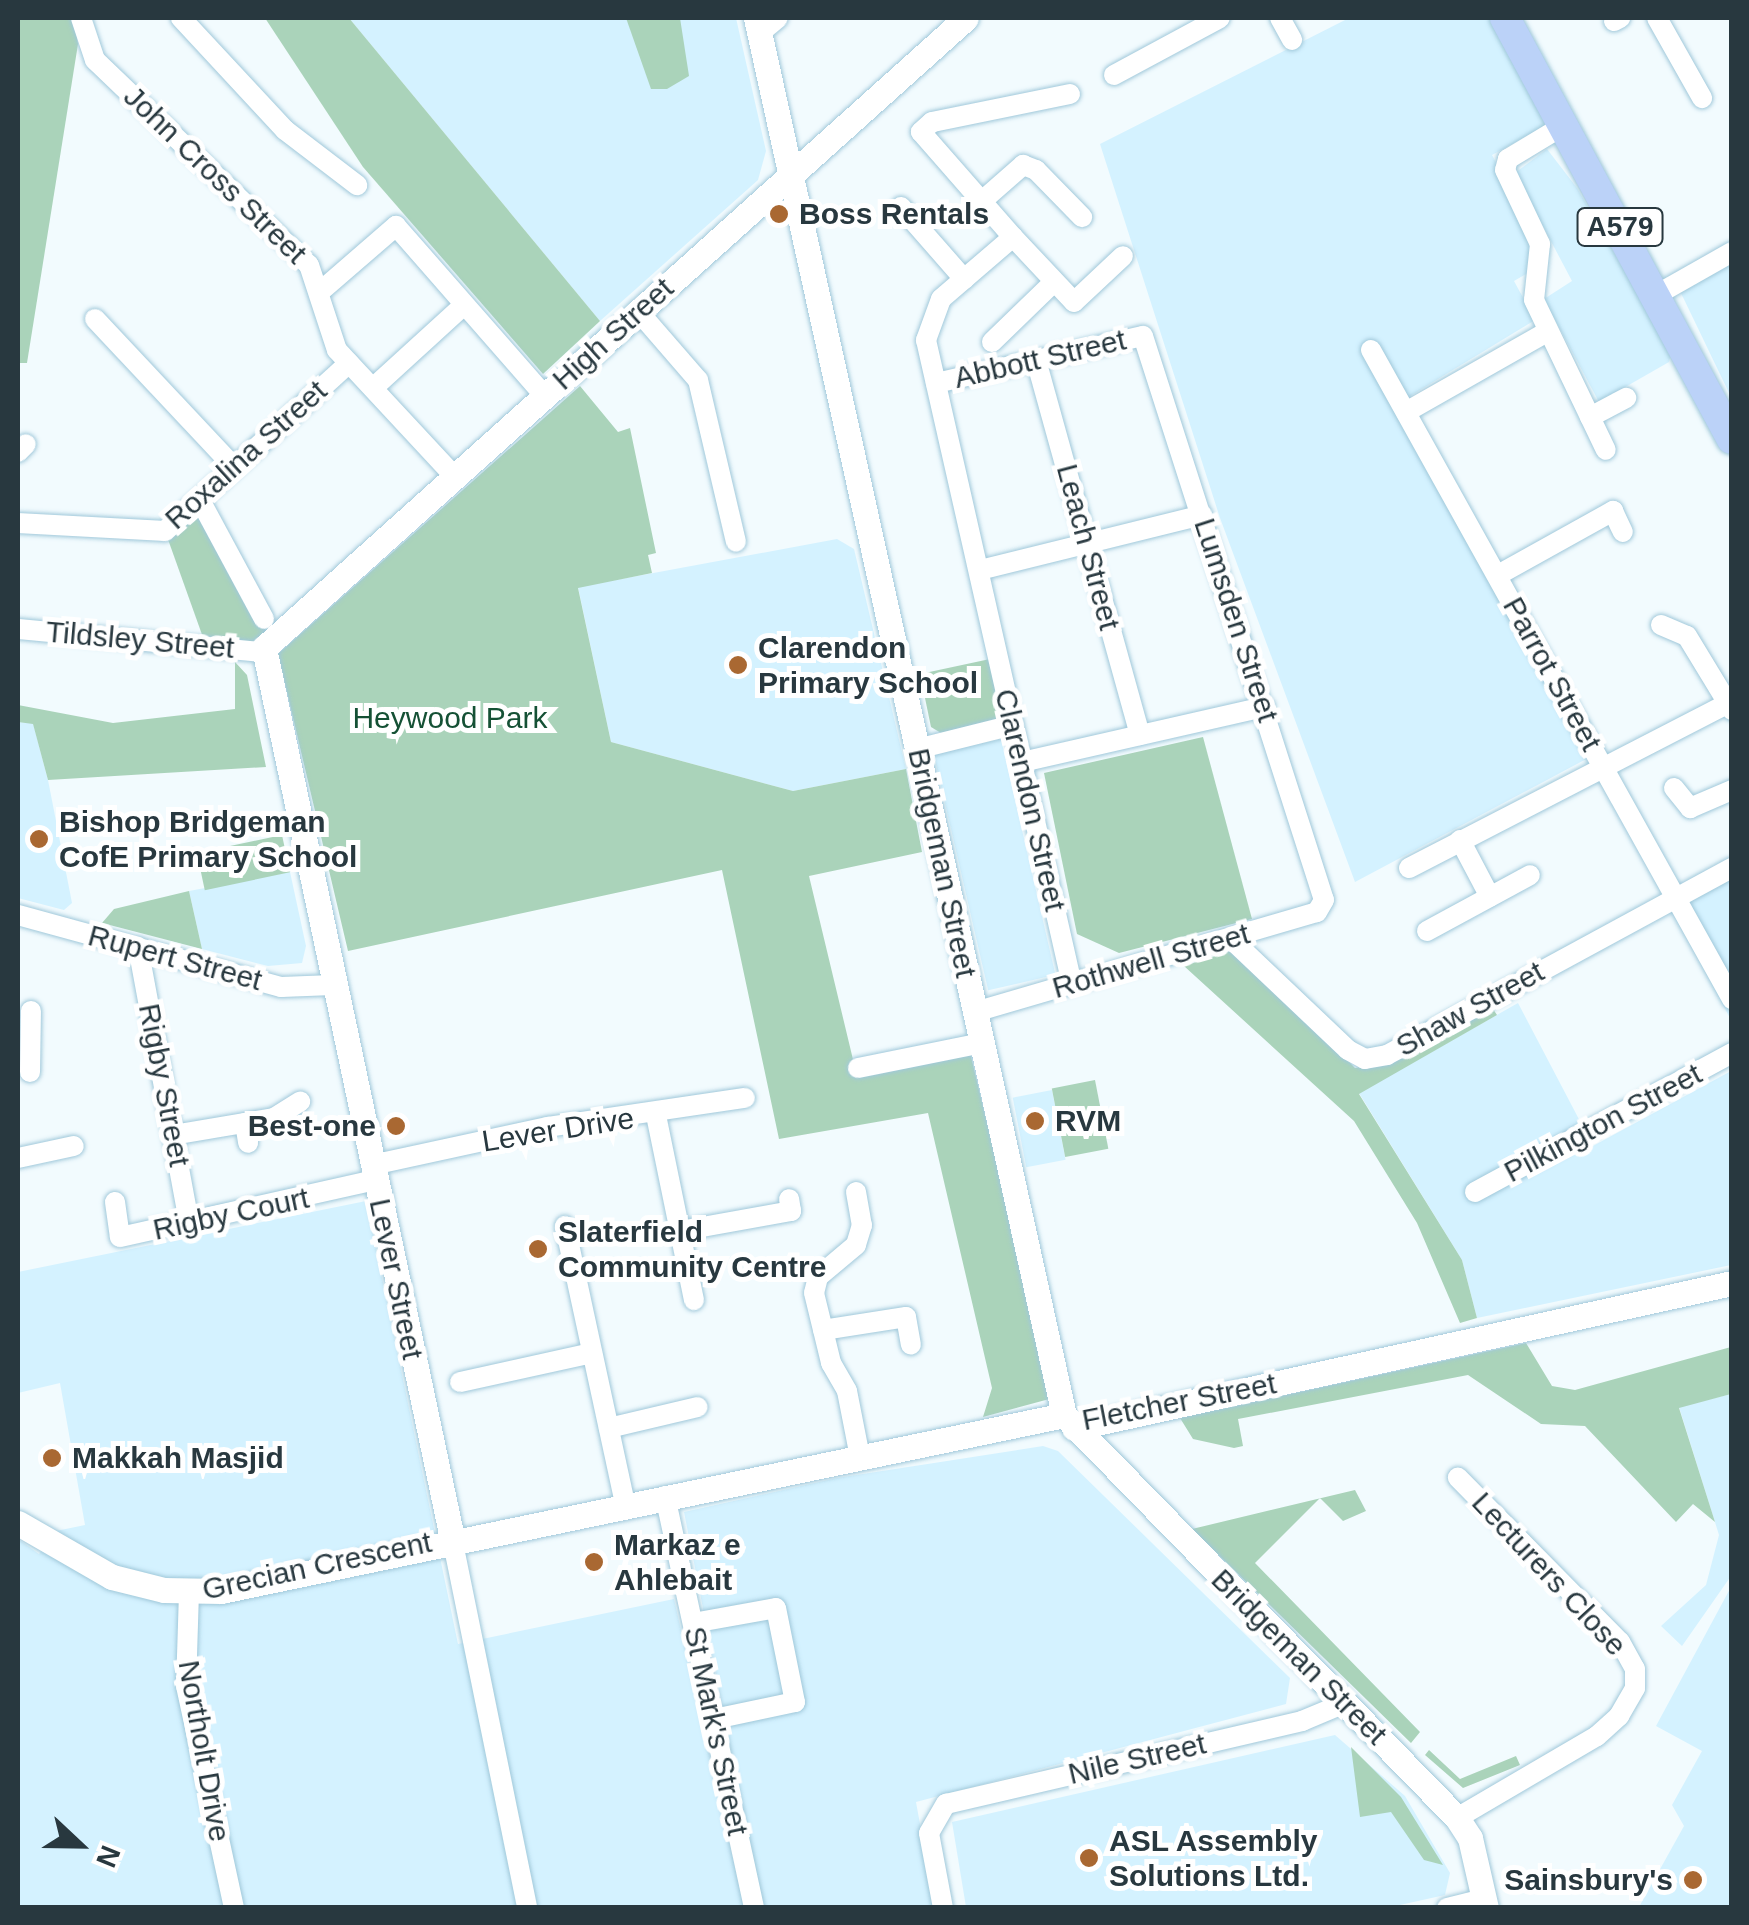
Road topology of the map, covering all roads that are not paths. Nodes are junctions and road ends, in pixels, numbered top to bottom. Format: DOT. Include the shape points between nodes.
graph roads {
  1 [pos="81,18"];
  2 [pos="181,18"];
  3 [pos="966,18"];
  4 [pos="1220,18"];
  5 [pos="1280,18"];
  6 [pos="1505,18"];
  7 [pos="1657,18"];
  8 [pos="764,23"];
  9 [pos="1292,40"];
  10 [pos="1114,75"];
  11 [pos="1070,94"];
  12 [pos="1702,98"];
  13 [pos="1566,124"];
  14 [pos="791,174"];
  15 [pos="357,185"];
  16 [pos="982,201"];
  17 [pos="901,207"];
  18 [pos="1080,218"];
  19 [pos="1013,237"];
  20 [pos="1732,252"];
  21 [pos="1123,256"];
  22 [pos="964,279"];
  23 [pos="1054,282"];
  24 [pos="322,290"];
  25 [pos="1656,296"];
  26 [pos="464,304"];
  27 [pos="639,312"];
  28 [pos="94,318"];
  29 [pos="1547,332"];
  30 [pos="1143,336"];
  31 [pos="1003,339"];
  32 [pos="1371,350"];
  33 [pos="1036,360"];
  34 [pos="350,363"];
  35 [pos="936,382"];
  36 [pos="373,388"];
  37 [pos="545,396"];
  38 [pos="1626,398"];
  39 [pos="1406,412"];
  40 [pos="1590,418"];
  41 [pos="1732,439"];
  42 [pos="1606,450"];
  43 [pos="234,468"];
  44 [pos="454,476"];
  45 [pos="200,500"];
  46 [pos="1202,515"];
  47 [pos="18,523"];
  48 [pos="1623,532"];
  49 [pos="736,542"];
  50 [pos="1086,543"];
  51 [pos="980,570"];
  52 [pos="1498,575"];
  53 [pos="251,595"];
  54 [pos="233,606"];
  55 [pos="264,618"];
  56 [pos="1661,625"];
  57 [pos="18,629"];
  58 [pos="263,652"];
  59 [pos="1730,705"];
  60 [pos="1265,707"];
  61 [pos="1014,726"];
  62 [pos="1140,735"];
  63 [pos="917,748"];
  64 [pos="1022,762"];
  65 [pos="1604,768"];
  66 [pos="1674,788"];
  67 [pos="1732,790"];
  68 [pos="1460,840"];
  69 [pos="1409,868"];
  70 [pos="1732,868"];
  71 [pos="1530,875"];
  72 [pos="1490,897"];
  73 [pos="1675,897"];
  74 [pos="1323,904"];
  75 [pos="18,915"];
  76 [pos="1427,931"];
  77 [pos="1231,939"];
  78 [pos="138,947"];
  79 [pos="1723,965"];
  80 [pos="1072,984"];
  81 [pos="333,986"];
  82 [pos="1732,999"];
  83 [pos="32,1011"];
  84 [pos="975,1012"];
  85 [pos="982,1042"];
  86 [pos="23,1044"];
  87 [pos="1732,1054"];
  88 [pos="858,1068"];
  89 [pos="30,1072"];
  90 [pos="745,1098"];
  91 [pos="300,1102"];
  92 [pos="656,1115"];
  93 [pos="173,1135"];
  94 [pos="74,1146"];
  95 [pos="18,1158"];
  96 [pos="373,1173"];
  97 [pos="856,1192"];
  98 [pos="1476,1192"];
  99 [pos="789,1199"];
  100 [pos="115,1202"];
  101 [pos="189,1223"];
  102 [pos="565,1226"];
  103 [pos="680,1231"];
  104 [pos="1732,1284"];
  105 [pos="694,1300"];
  106 [pos="823,1330"];
  107 [pos="911,1345"];
  108 [pos="592,1352"];
  109 [pos="460,1382"];
  110 [pos="698,1406"];
  111 [pos="1069,1421"];
  112 [pos="608,1428"];
  113 [pos="860,1457"];
  114 [pos="1458,1478"];
  115 [pos="666,1496"];
  116 [pos="625,1504"];
  117 [pos="18,1523"];
  118 [pos="452,1538"];
  119 [pos="189,1592"];
  120 [pos="693,1623"];
  121 [pos="1344,1704"];
  122 [pos="714,1719"];
  123 [pos="1456,1818"];
  124 [pos="1485,1903"];
  125 [pos="234,1908"];
  126 [pos="527,1908"];
  127 [pos="754,1908"];
  128 [pos="942,1908"];
  129 [pos="1446,1908"];
  1 -- 24 [label="street, John Cross Street" via="95,60 289,243"];
  2 -- 15 [label="street" via="284,130"];
  3 -- 14 [label="street, High Street"];
  4 -- 10 [label="street" via="1151,65"];
  5 -- 9 [label="street"];
  6 -- 13 [label="main road, A579"];
  7 -- 12 [label="street"];
  8 -- 14 [label="street, Bridgeman Street"];
  11 -- 16 [label="street" via="932,122 921,132"];
  13 -- 25 [label="main road, A579"];
  13 -- 29 [label="street" via="1505,164 1537,232 1534,300"];
  14 -- 27 [label="street, High Street"];
  14 -- 63 [label="street, Bridgeman Street"];
  16 -- 18 [label="street" via="1023,165 1036,170"];
  16 -- 19 [label="street"];
  17 -- 22 [label="street" via="910,233"];
  19 -- 22 [label="street, Clarendon Street"];
  19 -- 23 [label="street"];
  20 -- 25 [label="street"];
  21 -- 23 [label="street" via="1074,302"];
  22 -- 35 [label="street, Clarendon Street" via="926,326"];
  23 -- 31 [label="street"];
  24 -- 26 [label="street" via="396,226"];
  24 -- 34 [label="street, John Cross Street" via="334,342"];
  25 -- 41 [label="main road, A579"];
  26 -- 36 [label="street"];
  26 -- 37 [label="street"];
  27 -- 37 [label="street, High Street"];
  27 -- 49 [label="street" via="698,380"];
  28 -- 43 [label="street"];
  29 -- 39 [label="street"];
  29 -- 40 [label="street"];
  30 -- 33 [label="street, Abbott Street"];
  30 -- 46 [label="street, Lumsden Street"];
  32 -- 39 [label="street, Parrot Street"];
  33 -- 35 [label="street, Abbott Street"];
  33 -- 50 [label="street, Leach Street"];
  34 -- 36 [label="street, John Cross Street"];
  34 -- 43 [label="street, Roxalina Street"];
  35 -- 51 [label="street, Clarendon Street"];
  36 -- 44 [label="street, John Cross Street"];
  37 -- 44 [label="street, High Street"];
  38 -- 40 [label="street"];
  39 -- 52 [label="street, Parrot Street"];
  40 -- 42 [label="street"];
  43 -- 45 [label="street, Roxalina Street"];
  44 -- 58 [label="street, High Street"];
  45 -- 47 [label="street, Roxalina Street" via="155,534"];
  45 -- 53 [label="street"];
  46 -- 50 [label="street"];
  46 -- 60 [label="street, Lumsden Street"];
  48 -- 52 [label="street" via="1612,511"];
  50 -- 51 [label="street"];
  50 -- 62 [label="street, Leach Street"];
  51 -- 61 [label="street, Clarendon Street"];
  52 -- 65 [label="street, Parrot Street"];
  53 -- 54 [label="street"];
  53 -- 55 [label="street"];
  56 -- 59 [label="street" via="1687,636"];
  57 -- 58 [label="street, Tildsley Street"];
  58 -- 81 [label="street, Lever Street"];
  59 -- 65 [label="street"];
  60 -- 62 [label="street"];
  60 -- 74 [label="street, Lumsden Street"];
  61 -- 63 [label="street"];
  61 -- 64 [label="street, Clarendon Street"];
  62 -- 64 [label="street"];
  63 -- 84 [label="street, Bridgeman Street"];
  64 -- 80 [label="street, Clarendon Street"];
  65 -- 68 [label="street"];
  65 -- 73 [label="street, Parrot Street"];
  66 -- 67 [label="street" via="1690,808"];
  68 -- 69 [label="street"];
  68 -- 72 [label="street"];
  70 -- 73 [label="street, Shaw Street"];
  71 -- 72 [label="street"];
  72 -- 76 [label="street"];
  73 -- 77 [label="street, Shaw Street" via="1387,1055 1366,1059 1348,1050"];
  73 -- 79 [label="street, Parrot Street"];
  74 -- 77 [label="street, Rothwell Street" via="1318,912"];
  75 -- 78 [label="street, Rupert Street"];
  77 -- 80 [label="street, Rothwell Street"];
  78 -- 81 [label="street, Rupert Street" via="281,987"];
  78 -- 93 [label="street, Rigby Street"];
  79 -- 82 [label="street, Parrot Street"];
  80 -- 84 [label="street, Rothwell Street"];
  81 -- 96 [label="street, Lever Street"];
  83 -- 86 [label="street"];
  84 -- 85 [label="street, Bridgeman Street"];
  85 -- 88 [label="street"];
  85 -- 111 [label="street, Bridgeman Street"];
  86 -- 89 [label="street"];
  87 -- 98 [label="street, Pilkington Street"];
  90 -- 92 [label="street, Lever Drive"];
  91 -- 93 [label="street" via="246,1133"];
  92 -- 96 [label="street, Lever Drive" via="548,1128"];
  92 -- 103 [label="street"];
  93 -- 101 [label="street, Rigby Street"];
  94 -- 95 [label="street"];
  96 -- 101 [label="street, Rigby Court"];
  96 -- 118 [label="street, Lever Street"];
  97 -- 106 [label="street" via="862,1226 856,1245 814,1285"];
  99 -- 103 [label="street" via="791,1211"];
  100 -- 101 [label="street, Rigby Court" via="120,1237"];
  102 -- 108 [label="street"];
  103 -- 105 [label="street"];
  104 -- 111 [label="street, Fletcher Street"];
  106 -- 107 [label="street" via="906,1317"];
  106 -- 113 [label="street" via="830,1363 847,1391"];
  108 -- 109 [label="street"];
  108 -- 112 [label="street"];
  110 -- 112 [label="street"];
  111 -- 113 [label="street, Fletcher Street"];
  111 -- 121 [label="street, Bridgeman Street"];
  112 -- 116 [label="street"];
  113 -- 115 [label="street, Fletcher Street"];
  114 -- 123 [label="street, Lecturers Close" via="1620,1642 1635,1669 1634,1688 1597,1736"];
  115 -- 116 [label="street, Fletcher Street"];
  115 -- 120 [label="street, St Mark's Street"];
  116 -- 118 [label="street, Fletcher Street"];
  117 -- 119 [label="street, Grecian Crescent" via="112,1577"];
  118 -- 119 [label="street, Grecian Crescent" via="242,1587"];
  118 -- 126 [label="street, Lever Street"];
  119 -- 125 [label="street, Northolt Drive" via="186,1686"];
  120 -- 122 [label="street, St Mark's Street"];
  120 -- 122 [label="street" via="776,1608 794,1702"];
  121 -- 123 [label="street, Bridgeman Street"];
  121 -- 128 [label="street, Nile Street" via="1302,1721 946,1804 929,1833"];
  122 -- 127 [label="street, St Mark's Street"];
  123 -- 124 [label="street, Bridgeman Street" via="1470,1838"];
  124 -- 129 [label="street"];
}
